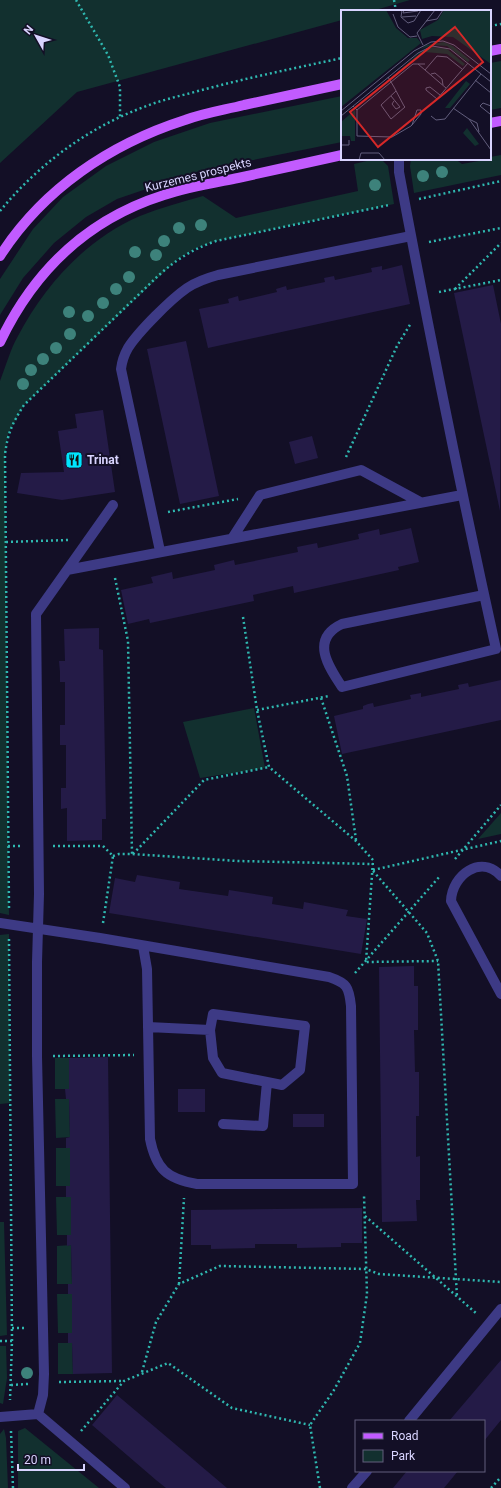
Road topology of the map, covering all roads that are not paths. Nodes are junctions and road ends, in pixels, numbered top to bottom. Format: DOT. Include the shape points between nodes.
graph roads {
  1 [pos="501,49"];
  2 [pos="491,51"];
  3 [pos="341,84"];
  4 [pos="501,121"];
  5 [pos="491,123"];
  6 [pos="341,155"];
  7 [pos="399,160"];
  8 [pos="411,236"];
  9 [pos="0,256"];
  10 [pos="0,342"];
  11 [pos="462,495"];
  12 [pos="420,502"];
  13 [pos="113,505"];
  14 [pos="233,537"];
  15 [pos="160,551"];
  16 [pos="67,570"];
  17 [pos="484,595"];
  18 [pos="501,876"];
  19 [pos="4,923"];
  20 [pos="38,928"];
  21 [pos="143,946"];
  22 [pos="501,994"];
  23 [pos="148,1027"];
  24 [pos="210,1030"];
  25 [pos="266,1082"];
  26 [pos="223,1124"];
  27 [pos="501,1310"];
  28 [pos="38,1414"];
  29 [pos="5,1416"];
  30 [pos="410,1420"];
  31 [pos="366,1472"];
  32 [pos="125,1488"];
  33 [pos="352,1488"];
  1 -- 2 [label="main road"];
  3 -- 9 [label="main road" via="186,119 127,142 96,160 47,199"];
  4 -- 5 [label="main road"];
  6 -- 10 [label="main road, Kurzemes prospekts" via="164,195 113,216 53,262 22,301"];
  7 -- 8 [label="street"];
  8 -- 11 [label="street"];
  8 -- 15 [label="street" via="218,274 188,288 174,299 135,340 123,358 121,369"];
  11 -- 12 [label="street"];
  11 -- 17 [label="street"];
  12 -- 14 [label="street"];
  12 -- 14 [label="street" via="361,470 260,495"];
  13 -- 16 [label="street"];
  14 -- 15 [label="street"];
  15 -- 16 [label="street"];
  16 -- 20 [label="street" via="36,614"];
  17 -- 17 [label="street" via="335,627 323,645 327,664 342,687 496,650"];
  18 -- 22 [label="street" via="487,868 476,868 465,873 456,882 451,896 454,908"];
  19 -- 20 [label="street"];
  20 -- 21 [label="street"];
  20 -- 28 [label="street" via="37,1056 44,1383"];
  21 -- 23 [label="street" via="147,969"];
  21 -- 23 [label="street" via="329,977 345,983 351,1006 353,1184 197,1184 185,1182 167,1173 153,1155 150,1140"];
  23 -- 24 [label="street"];
  24 -- 25 [label="street" via="213,1058 222,1073"];
  24 -- 25 [label="street" via="213,1014 305,1026 300,1070 282,1085"];
  25 -- 26 [label="street" via="263,1126"];
  27 -- 30 [label="street"];
  28 -- 29 [label="street"];
  28 -- 32 [label="street"];
  31 -- 33 [label="street"];
}
